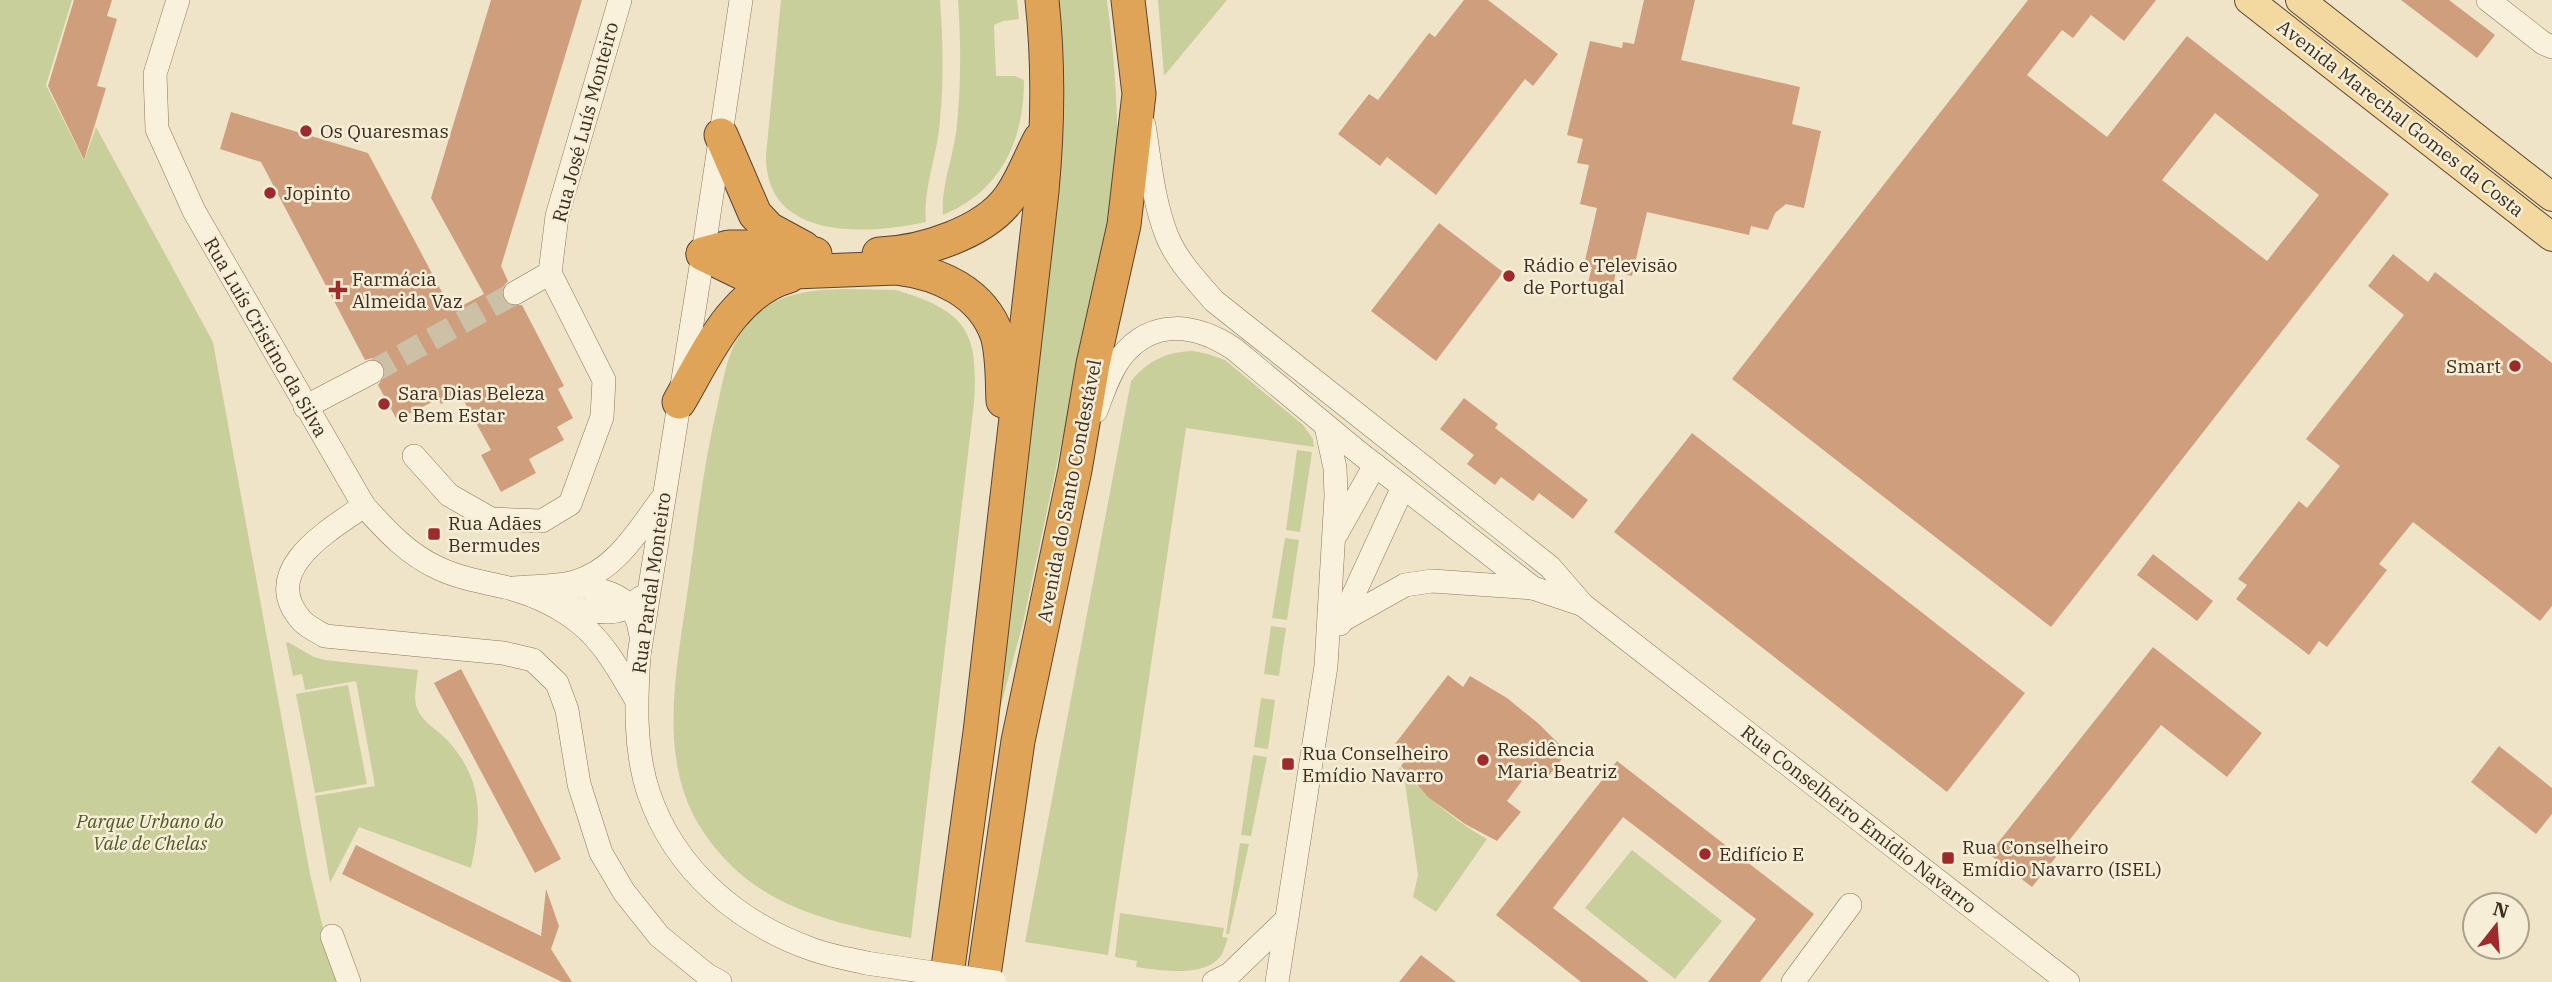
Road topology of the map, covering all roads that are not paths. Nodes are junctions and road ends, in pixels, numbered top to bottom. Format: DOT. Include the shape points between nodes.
graph roads {
  1 [pos="178,0"];
  2 [pos="620,0"];
  3 [pos="1042,0"];
  4 [pos="1128,0"];
  5 [pos="2249,0"];
  6 [pos="2300,0"];
  7 [pos="2488,0"];
  8 [pos="738,7"];
  9 [pos="2552,47"];
  10 [pos="1139,94"];
  11 [pos="1048,124"];
  12 [pos="721,135"];
  13 [pos="2552,197"];
  14 [pos="2552,237"];
  15 [pos="703,254"];
  16 [pos="812,263"];
  17 [pos="551,273"];
  18 [pos="515,293"];
  19 [pos="372,372"];
  20 [pos="679,402"];
  21 [pos="305,407"];
  22 [pos="1326,426"];
  23 [pos="414,456"];
  24 [pos="1375,465"];
  25 [pos="1075,470"];
  26 [pos="1403,487"];
  27 [pos="1007,491"];
  28 [pos="663,498"];
  29 [pos="364,506"];
  30 [pos="1335,536"];
  31 [pos="649,581"];
  32 [pos="1533,588"];
  33 [pos="552,594"];
  34 [pos="1583,605"];
  35 [pos="631,606"];
  36 [pos="1341,621"];
  37 [pos="641,638"];
  38 [pos="1326,666"];
  39 [pos="636,699"];
  40 [pos="1850,905"];
  41 [pos="1286,920"];
  42 [pos="332,936"];
  43 [pos="349,982"];
  44 [pos="720,982"];
  45 [pos="946,982"];
  46 [pos="983,982"];
  47 [pos="995,982"];
  48 [pos="1214,982"];
  49 [pos="1277,982"];
  50 [pos="1793,982"];
  51 [pos="2068,982"];
  1 -- 21 [label="street, Rua Luís Cristino da Silva" via="155,74 157,129 194,211"];
  2 -- 17 [label="street, Rua José Luís Monteiro" via="557,216"];
  3 -- 11 [label="highway"];
  4 -- 10 [label="highway, Avenida do Santo Condestável"];
  5 -- 14 [label="main road, Avenida Marechal Gomes da Costa"];
  6 -- 13 [label="main road, Avenida Marechal Gomes da Costa"];
  7 -- 9 [label="street"];
  8 -- 12 [label="street, Rua Pardal Monteiro"];
  10 -- 25 [label="highway, Avenida do Santo Condestável" via="1125,225 1093,364"];
  10 -- 34 [label="street, Rua Conselheiro Emídio Navarro" via="1156,200 1168,237 1214,302 1550,567"];
  11 -- 16 [label="highway" via="1009,199 966,232 925,249"];
  11 -- 27 [label="highway"];
  12 -- 15 [label="street, Rua Pardal Monteiro"];
  12 -- 16 [label="highway" via="755,214"];
  15 -- 16 [label="highway" via="744,274"];
  15 -- 20 [label="street, Rua Pardal Monteiro"];
  16 -- 20 [label="highway" via="776,279 745,303 724,326"];
  16 -- 27 [label="highway" via="917,271 958,287 975,300 997,337"];
  17 -- 18 [label="street"];
  17 -- 23 [label="street" via="604,380 603,417 570,504 542,521 491,519 449,495"];
  19 -- 21 [label="street"];
  20 -- 28 [label="street, Rua Pardal Monteiro"];
  21 -- 29 [label="street, Rua Luís Cristino da Silva"];
  22 -- 24 [label="street, Rua Conselheiro Emídio Navarro"];
  22 -- 25 [label="street, Rua Conselheiro Emídio Navarro" via="1214,336 1181,328 1160,330 1122,356 1108,379"];
  22 -- 30 [label="street" via="1335,468"];
  24 -- 26 [label="street, Rua Conselheiro Emídio Navarro"];
  24 -- 30 [label="street"];
  25 -- 46 [label="highway, Avenida do Santo Condestável" via="1018,741"];
  26 -- 32 [label="street, Rua Conselheiro Emídio Navarro"];
  26 -- 36 [label="street"];
  27 -- 45 [label="highway"];
  28 -- 31 [label="street, Rua Pardal Monteiro"];
  28 -- 33 [label="street" via="605,568"];
  29 -- 33 [label="street, Rua Luís Cristino da Silva" via="418,558 462,577"];
  29 -- 44 [label="street" via="309,545 294,566 288,584 291,602 303,622 325,636 410,642 533,660 556,683 567,710 579,785 601,853 659,936"];
  30 -- 38 [label="street"];
  31 -- 35 [label="street"];
  31 -- 37 [label="street, Rua Pardal Monteiro"];
  32 -- 34 [label="street, Rua Conselheiro Emídio Navarro"];
  32 -- 36 [label="street" via="1432,581 1405,585"];
  33 -- 35 [label="street" via="606,613"];
  33 -- 39 [label="street" via="606,649"];
  34 -- 51 [label="street, Rua Conselheiro Emídio Navarro"];
  35 -- 37 [label="street"];
  36 -- 38 [label="street"];
  37 -- 39 [label="street, Rua Pardal Monteiro"];
  38 -- 41 [label="street"];
  39 -- 47 [label="street, Rua Pardal Monteiro, bridge" via="648,792 665,832 691,869 717,895 780,936 816,951"];
  40 -- 50 [label="street"];
  41 -- 48 [label="street" via="1230,974"];
  41 -- 49 [label="street"];
  42 -- 43 [label="street"];
}
